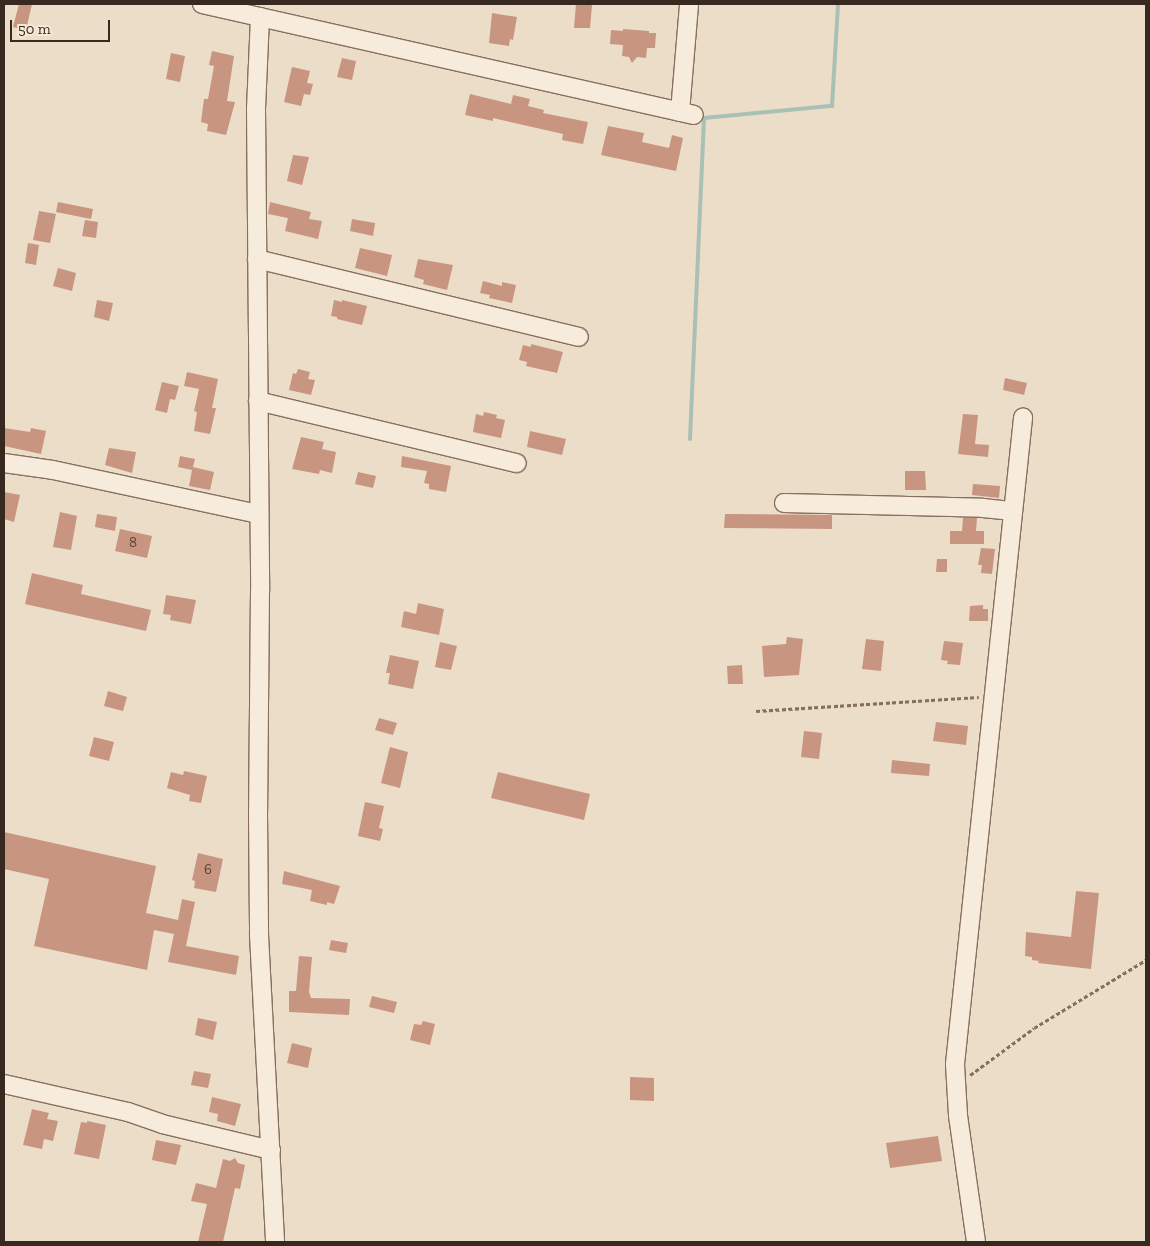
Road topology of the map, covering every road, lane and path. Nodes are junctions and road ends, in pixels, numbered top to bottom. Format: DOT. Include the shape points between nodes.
graph roads {
  1 [pos="202,4"];
  2 [pos="689,4"];
  3 [pos="260,17"];
  4 [pos="257,259"];
  5 [pos="579,337"];
  6 [pos="258,401"];
  7 [pos="1023,418"];
  8 [pos="4,463"];
  9 [pos="518,463"];
  10 [pos="784,503"];
  11 [pos="1013,511"];
  12 [pos="259,514"];
  13 [pos="993,696"];
  14 [pos="756,711"];
  15 [pos="1146,960"];
  16 [pos="4,1084"];
  17 [pos="956,1090"];
  18 [pos="270,1150"];
  19 [pos="275,1242"];
  20 [pos="976,1242"];
  1 -- 3 [label="street"];
  2 -- 3 [label="street" via="687,113"];
  3 -- 4 [label="street" via="256,109"];
  4 -- 5 [label="street"];
  4 -- 6 [label="street"];
  6 -- 9 [label="street"];
  6 -- 12 [label="street"];
  7 -- 11 [label="street"];
  8 -- 12 [label="street" via="53,470"];
  10 -- 11 [label="street"];
  11 -- 13 [label="street"];
  12 -- 18 [label="street" via="259,935"];
  13 -- 14 [label="path"];
  13 -- 17 [label="street" via="957,1030"];
  15 -- 17 [label="path" via="1034,1028 968,1076"];
  16 -- 18 [label="street" via="128,1112 162,1124"];
  17 -- 20 [label="street"];
  18 -- 19 [label="street"];
}
